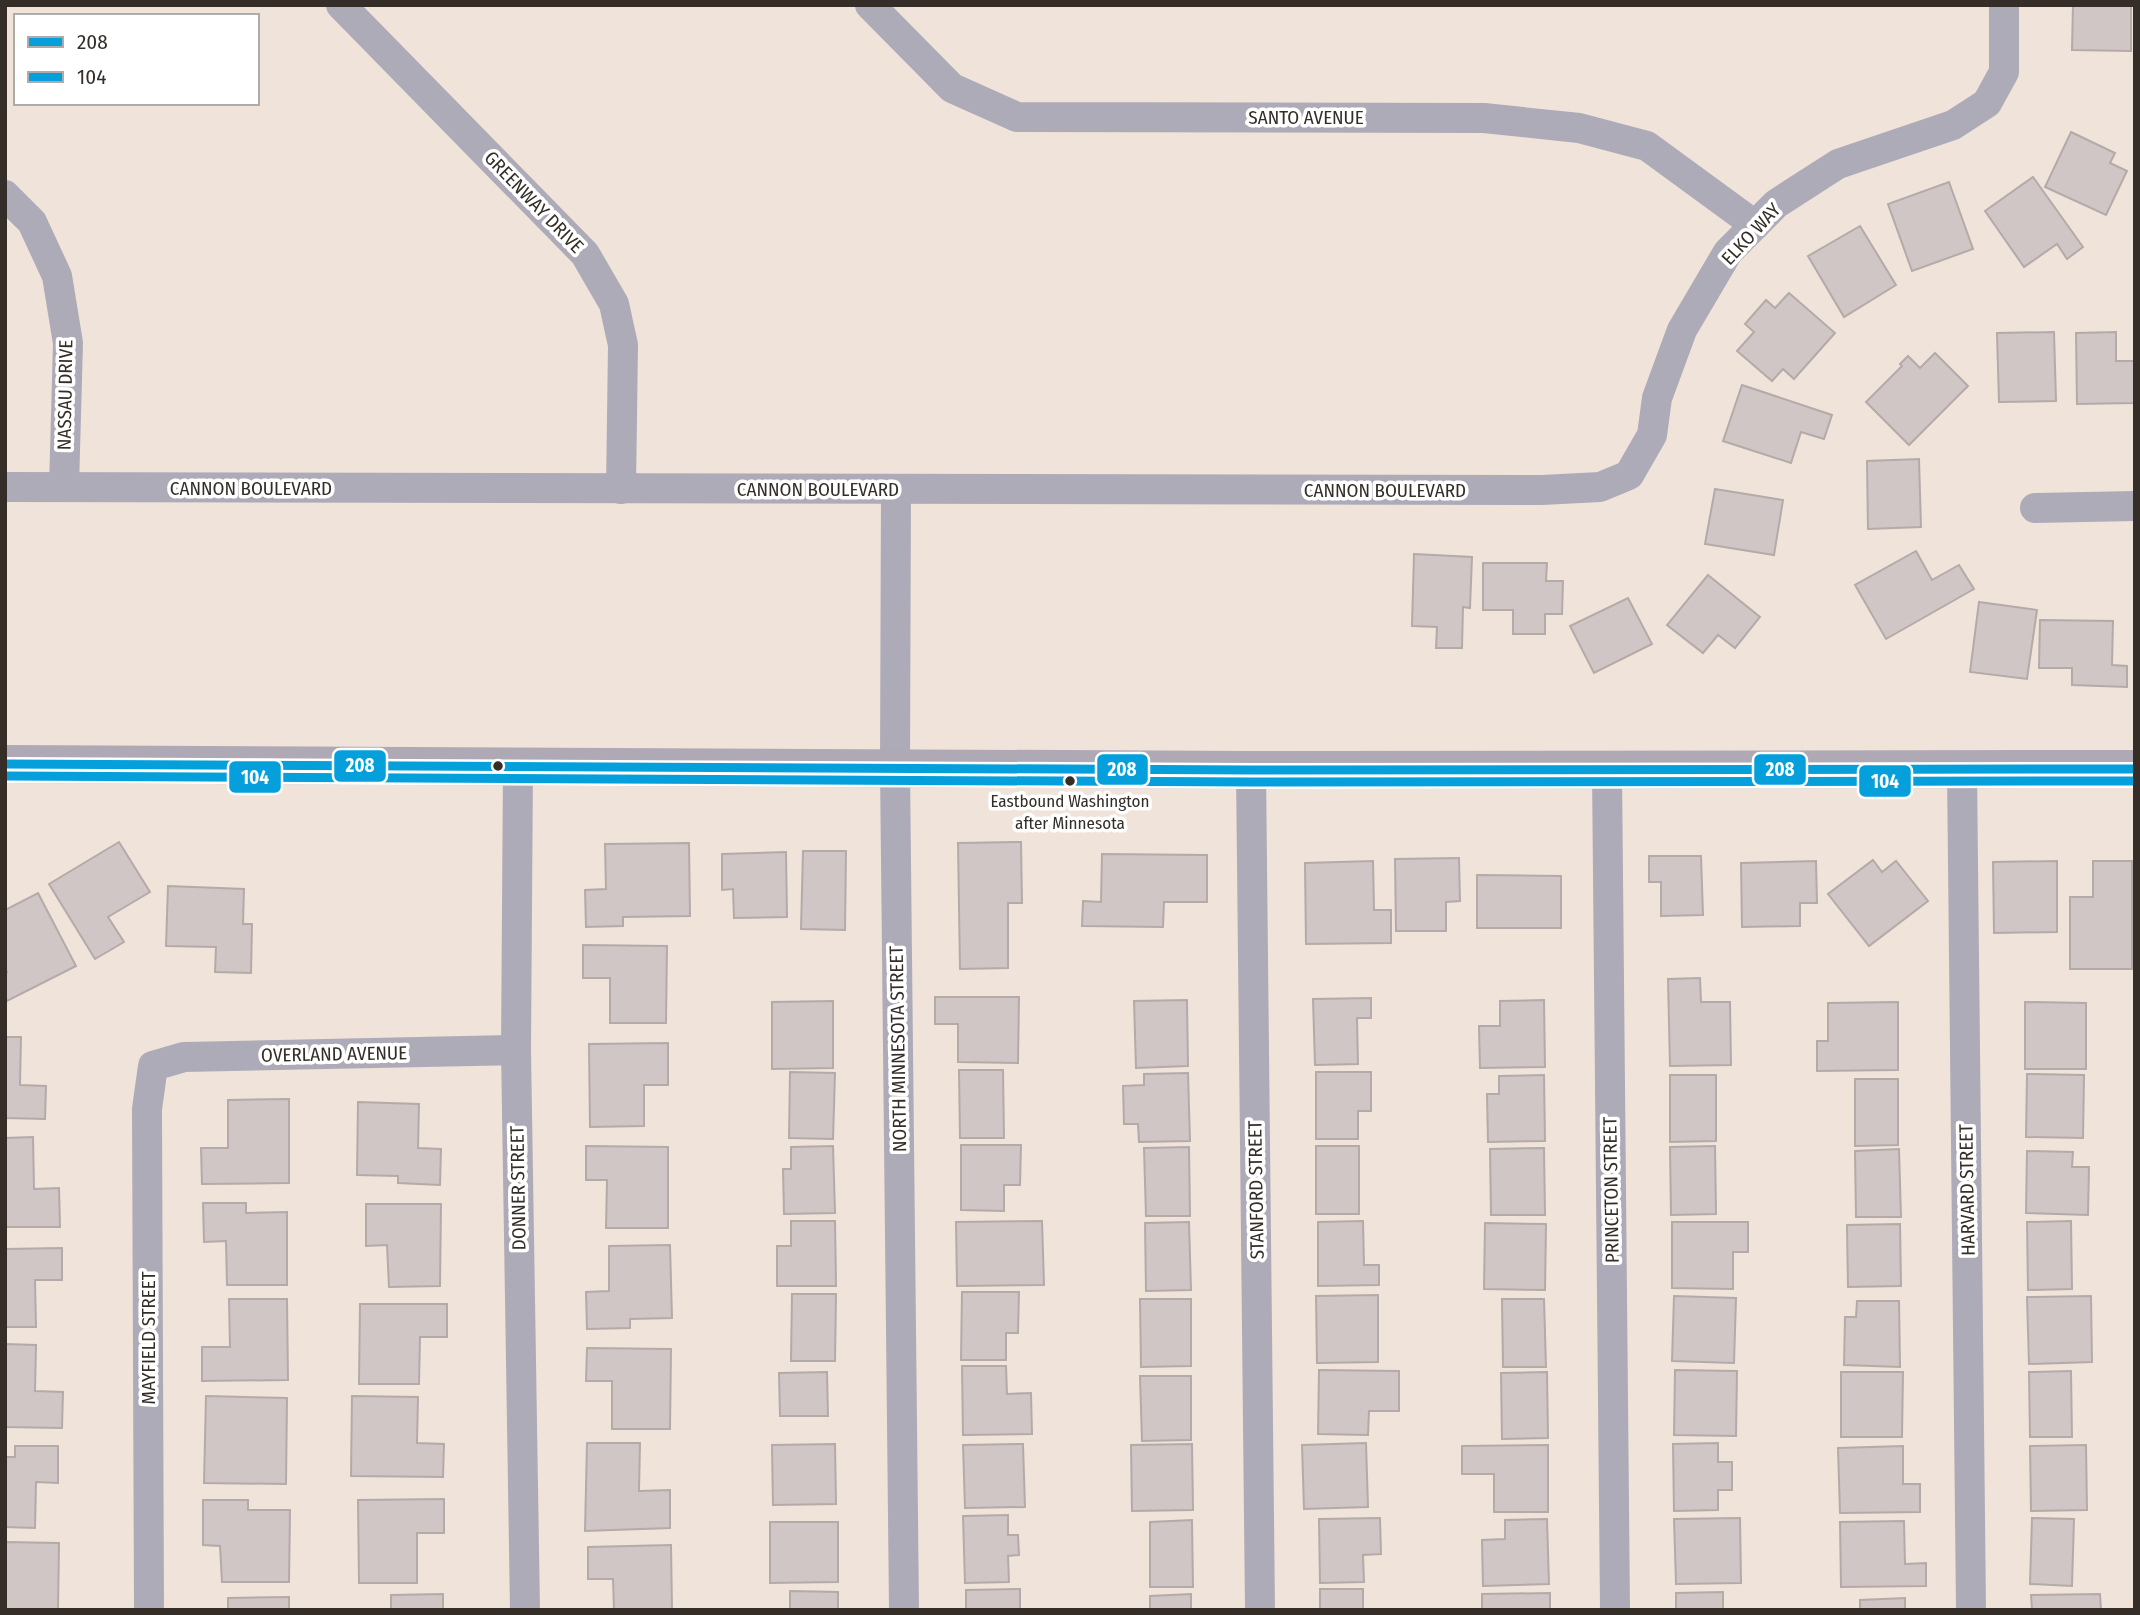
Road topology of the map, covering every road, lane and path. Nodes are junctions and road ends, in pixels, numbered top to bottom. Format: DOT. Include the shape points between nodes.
graph roads {
  1 [pos="341,5"];
  2 [pos="870,5"];
  3 [pos="2004,5"];
  4 [pos="5,195"];
  5 [pos="1755,225"];
  6 [pos="1629,475"];
  7 [pos="5,487"];
  8 [pos="64,487"];
  9 [pos="621,489"];
  10 [pos="896,489"];
  11 [pos="2135,506"];
  12 [pos="2035,508"];
  13 [pos="5,764"];
  14 [pos="518,766"];
  15 [pos="895,768"];
  16 [pos="1962,769"];
  17 [pos="2135,769"];
  18 [pos="1251,770"];
  19 [pos="1607,770"];
  20 [pos="516,1050"];
  21 [pos="153,1066"];
  22 [pos="149,1610"];
  23 [pos="524,1610"];
  24 [pos="904,1610"];
  25 [pos="1260,1610"];
  26 [pos="1615,1610"];
  27 [pos="1971,1610"];
  1 -- 9 [label="street, GREENWAY DRIVE" via="585,254 614,304 623,345"];
  2 -- 5 [label="street, SANTO AVENUE" via="953,88 1017,117 1484,118 1579,128 1647,146"];
  3 -- 5 [label="street, ELKO WAY" via="2004,72 1987,103 1953,125 1838,164 1776,204"];
  4 -- 8 [label="street, NASSAU DRIVE" via="32,222 57,276 68,343"];
  5 -- 6 [label="street, ELKO WAY" via="1728,252 1682,330 1657,398 1652,435"];
  6 -- 10 [label="street, CANNON BOULEVARD" via="1600,486 1542,490"];
  7 -- 8 [label="street, CANNON BOULEVARD"];
  8 -- 9 [label="street, CANNON BOULEVARD"];
  9 -- 10 [label="street, CANNON BOULEVARD"];
  10 -- 15 [label="street, NORTH MINNESOTA STREET"];
  11 -- 12 [label="street"];
  13 -- 14 [label="main road"];
  14 -- 15 [label="main road"];
  14 -- 20 [label="street, DONNER STREET"];
  15 -- 18 [label="main road"];
  15 -- 24 [label="street, NORTH MINNESOTA STREET"];
  16 -- 17 [label="main road"];
  16 -- 19 [label="main road"];
  16 -- 27 [label="street, HARVARD STREET"];
  18 -- 19 [label="main road"];
  18 -- 25 [label="street, STANFORD STREET"];
  19 -- 26 [label="street, PRINCETON STREET"];
  20 -- 21 [label="street, OVERLAND AVENUE" via="184,1057"];
  20 -- 23 [label="street, DONNER STREET"];
  21 -- 22 [label="street, MAYFIELD STREET" via="147,1108"];
}
